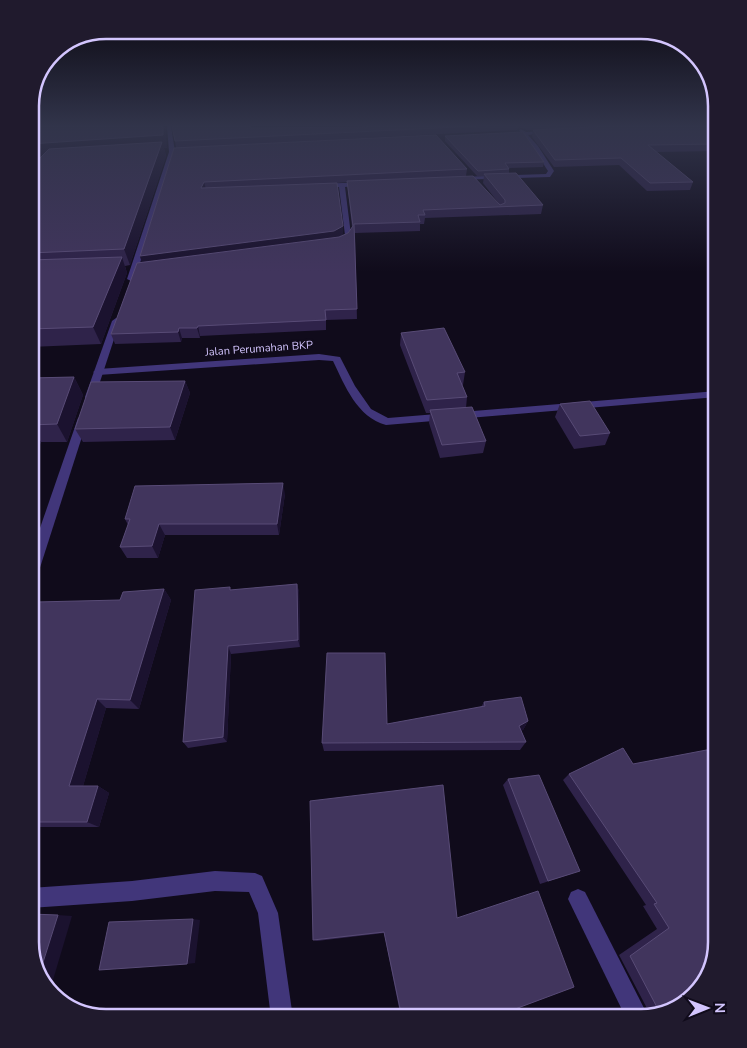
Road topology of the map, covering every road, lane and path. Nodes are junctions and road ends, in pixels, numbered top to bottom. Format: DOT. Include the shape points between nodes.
graph roads {
  1 [pos="165,175"];
  2 [pos="470,175"];
  3 [pos="549,175"];
  4 [pos="473,178"];
  5 [pos="454,179"];
  6 [pos="370,183"];
  7 [pos="478,184"];
  8 [pos="342,185"];
  9 [pos="313,187"];
  10 [pos="329,244"];
  11 [pos="128,288"];
  12 [pos="118,316"];
  13 [pos="98,372"];
  14 [pos="708,395"];
  15 [pos="39,541"];
  16 [pos="39,897"];
  17 [pos="578,899"];
  18 [pos="281,1009"];
  19 [pos="633,1009"];
  1 -- 11 [label="street"];
  2 -- 4 [label="street"];
  3 -- 4 [label="street"];
  4 -- 5 [label="street"];
  4 -- 7 [label="street"];
  6 -- 8 [label="street"];
  8 -- 9 [label="street"];
  8 -- 10 [label="street" via="348,235 345,240"];
  12 -- 13 [label="street"];
  13 -- 14 [label="street, Jalan Perumahan BKP" via="319,357 337,359 367,411 386,422"];
  13 -- 15 [label="street"];
  16 -- 18 [label="street" via="215,881 255,883 268,913"];
  17 -- 19 [label="street"];
}
